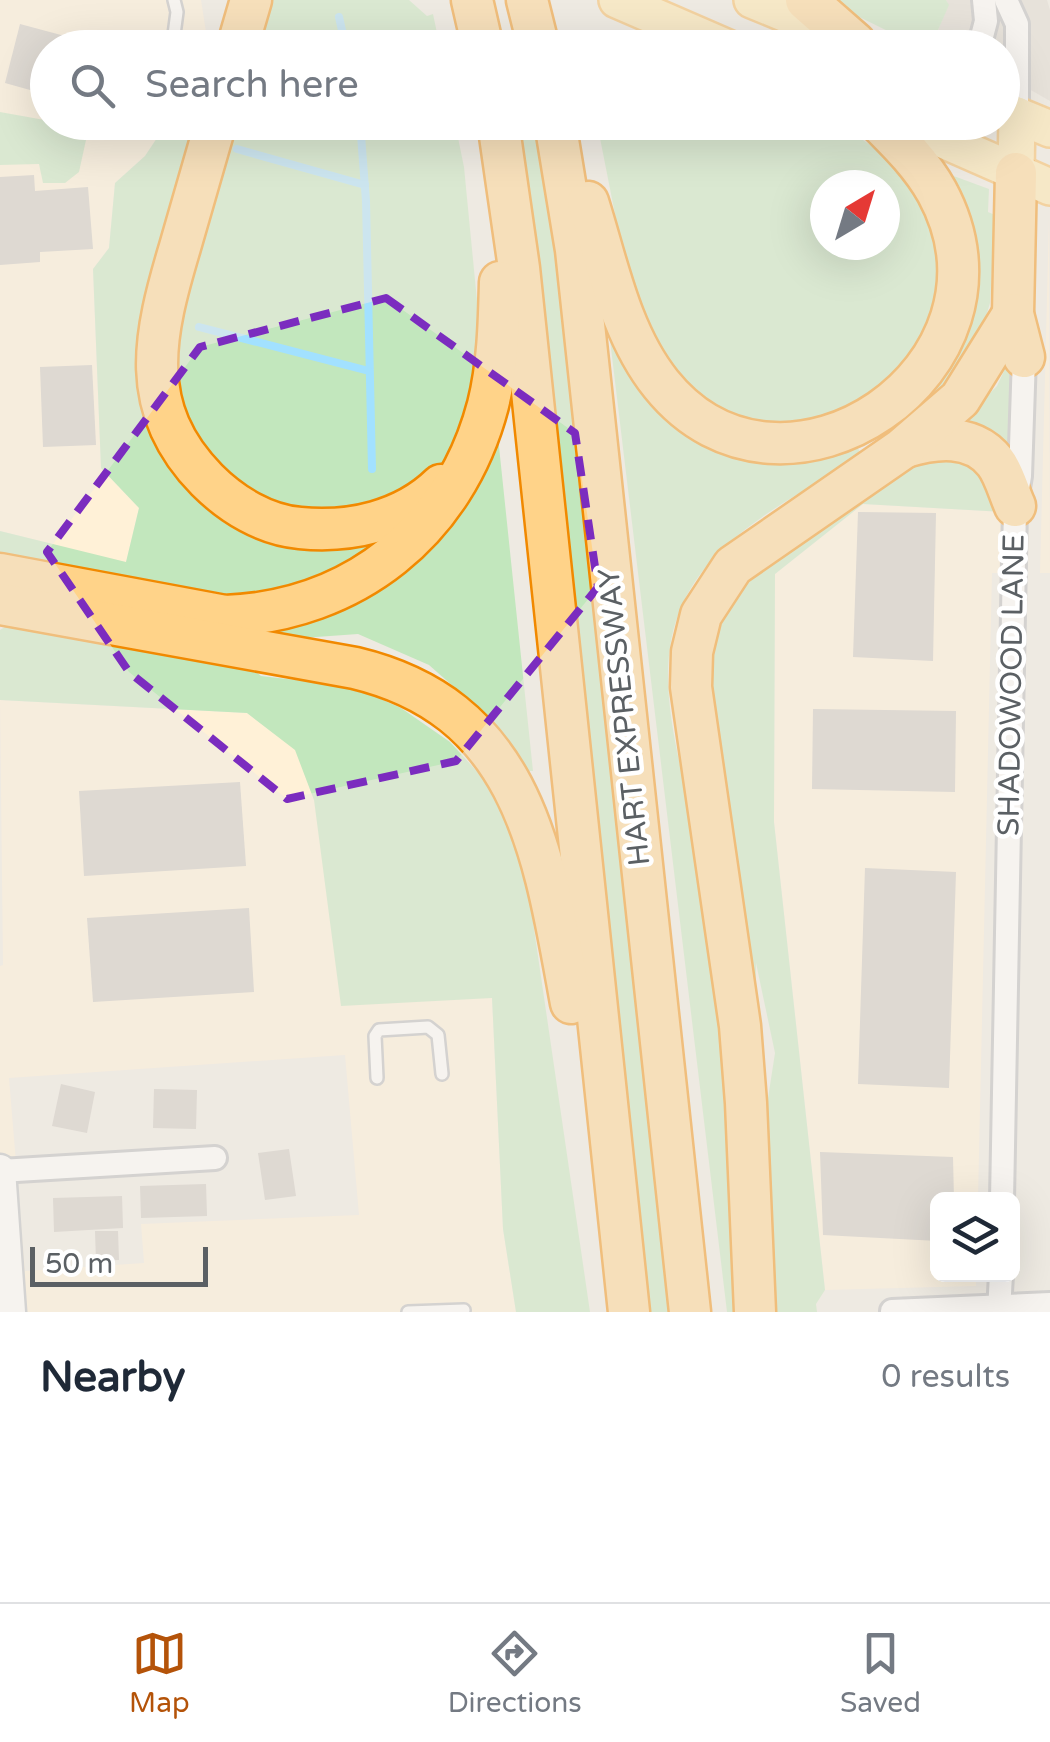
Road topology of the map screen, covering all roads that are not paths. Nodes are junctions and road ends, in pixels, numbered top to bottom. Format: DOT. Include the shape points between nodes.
graph roads {
  1 [pos="174,0"];
  2 [pos="251,0"];
  3 [pos="527,0"];
  4 [pos="617,0"];
  5 [pos="752,0"];
  6 [pos="806,0"];
  7 [pos="984,0"];
  8 [pos="1006,0"];
  9 [pos="175,30"];
  10 [pos="242,30"];
  11 [pos="534,30"];
  12 [pos="686,30"];
  13 [pos="824,30"];
  14 [pos="842,30"];
  15 [pos="984,30"];
  16 [pos="1017,30"];
  17 [pos="1020,116"];
  18 [pos="1050,129"];
  19 [pos="211,140"];
  20 [pos="499,140"];
  21 [pos="500,140"];
  22 [pos="558,140"];
  23 [pos="569,140"];
  24 [pos="897,140"];
  25 [pos="943,140"];
  26 [pos="1019,140"];
  27 [pos="1033,180"];
  28 [pos="1013,314"];
  29 [pos="1024,356"];
  30 [pos="473,448"];
  31 [pos="902,448"];
  32 [pos="1015,506"];
  33 [pos="0,574"];
  34 [pos="0,604"];
  35 [pos="442,1074"];
  36 [pos="376,1078"];
  37 [pos="215,1158"];
  38 [pos="0,1171"];
  39 [pos="1002,1192"];
  40 [pos="1000,1282"];
  41 [pos="1050,1304"];
  42 [pos="464,1310"];
  43 [pos="1000,1310"];
  44 [pos="892,1311"];
  45 [pos="10,1312"];
  46 [pos="408,1312"];
  47 [pos="628,1312"];
  48 [pos="694,1312"];
  49 [pos="754,1312"];
  1 -- 9 [label="lane"];
  2 -- 10 [label="highway"];
  3 -- 11 [label="highway"];
  4 -- 12 [label="main road"];
  5 -- 13 [label="main road"];
  6 -- 14 [label="highway"];
  7 -- 15 [label="street"];
  8 -- 16 [label="street"];
  17 -- 18 [label="main road"];
  19 -- 30 [label="highway" via="161,312 156,359 159,396 190,463 252,514 324,530 409,508"];
  20 -- 30 [label="highway" via="496,359"];
  21 -- 47 [label="highway, HART EXPRESSWAY"];
  22 -- 48 [label="highway, HART EXPRESSWAY" via="576,250 676,1203"];
  23 -- 24 [label="highway" via="625,316 650,369 689,412 716,428 783,442 856,428 886,410 931,361 953,308 955,252 940,199"];
  25 -- 27 [label="main road"];
  26 -- 27 [label="main road"];
  27 -- 28 [label="highway, SHADOWOOD LANE"];
  28 -- 29 [label="highway, SHADOWOOD LANE"];
  28 -- 31 [label="highway" via="960,399"];
  29 -- 32 [label="street, SHADOWOOD LANE"];
  30 -- 33 [label="highway" via="412,540 361,580 309,603 225,616"];
  31 -- 32 [label="highway" via="935,438 978,448 996,462"];
  31 -- 49 [label="highway" via="733,566 701,615 692,652 691,686 740,1026"];
  32 -- 39 [label="street, SHADOWOOD LANE"];
  34 -- 47 [label="highway" via="389,676 420,690 473,732 514,788 541,852"];
  35 -- 36 [label="lane" via="438,1035 428,1026 379,1030"];
  37 -- 38 [label="street"];
  38 -- 45 [label="street"];
  40 -- 43 [label="street"];
  41 -- 43 [label="street"];
  42 -- 46 [label="lane"];
  43 -- 44 [label="street"];
}
